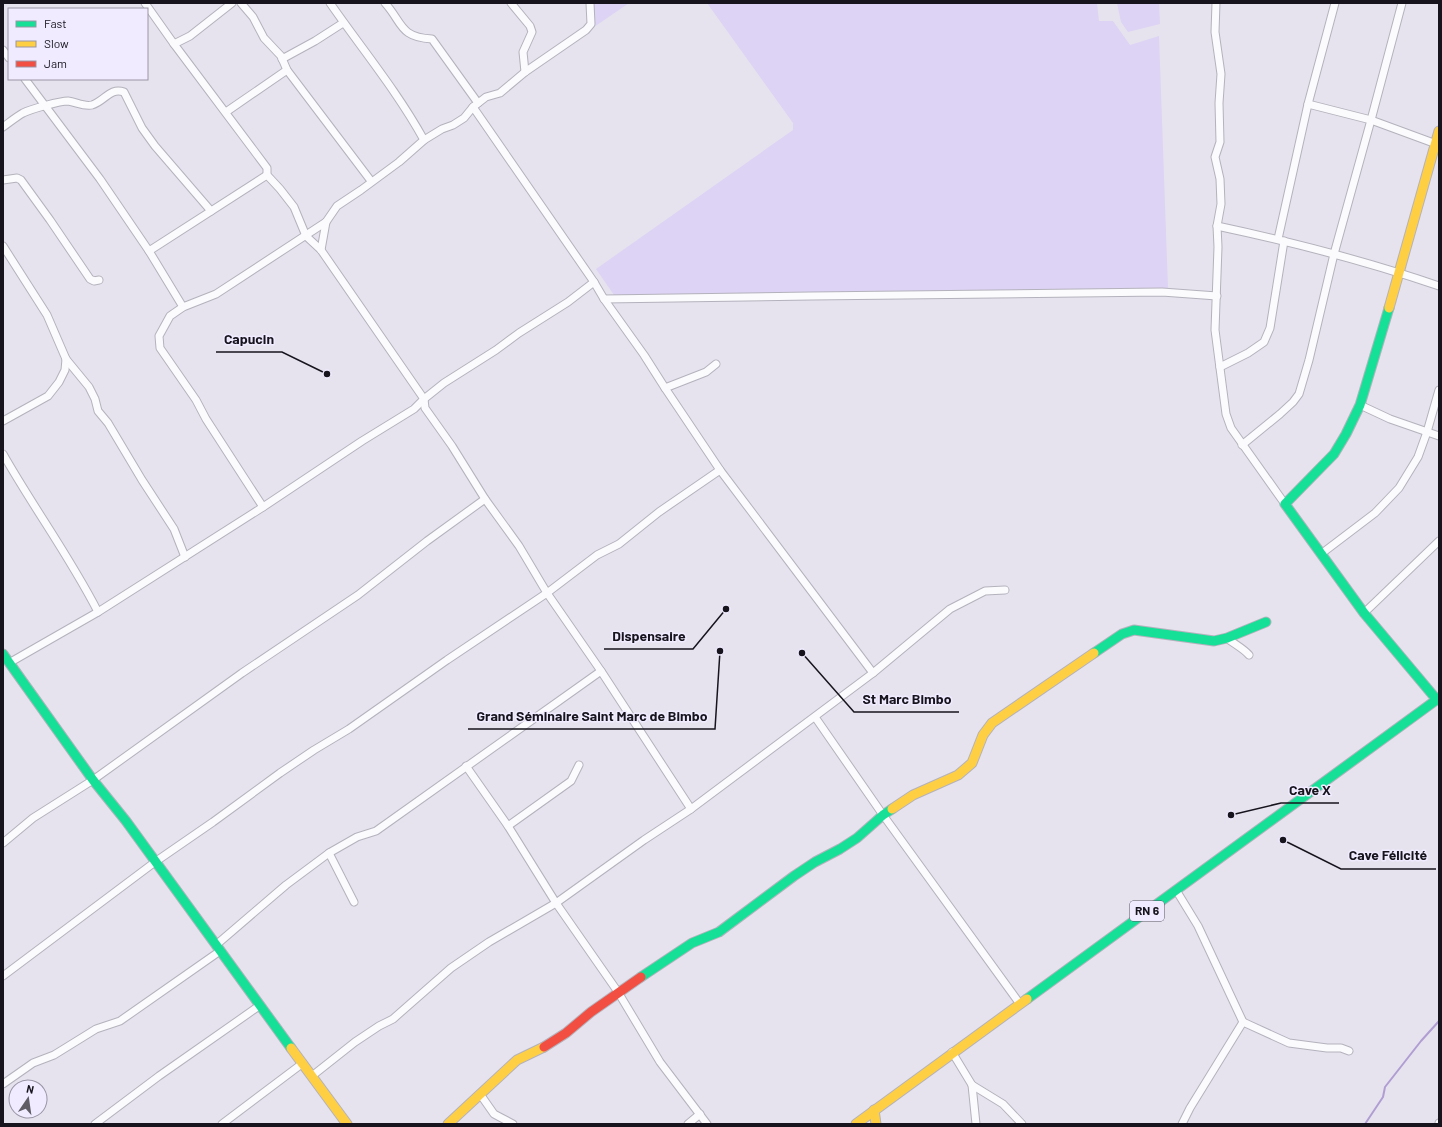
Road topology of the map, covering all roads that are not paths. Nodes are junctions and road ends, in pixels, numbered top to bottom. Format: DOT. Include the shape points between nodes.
graph roads {
  1 [pos="145,3"];
  2 [pos="232,3"];
  3 [pos="241,3"];
  4 [pos="330,3"];
  5 [pos="385,3"];
  6 [pos="511,3"];
  7 [pos="590,3"];
  8 [pos="1216,3"];
  9 [pos="1335,3"];
  10 [pos="1402,3"];
  11 [pos="343,22"];
  12 [pos="174,44"];
  13 [pos="282,59"];
  14 [pos="287,70"];
  15 [pos="525,72"];
  16 [pos="26,80"];
  17 [pos="1308,104"];
  18 [pos="476,105"];
  19 [pos="45,106"];
  20 [pos="226,112"];
  21 [pos="1371,120"];
  22 [pos="3,127"];
  23 [pos="1439,131"];
  24 [pos="424,140"];
  25 [pos="1437,144"];
  26 [pos="267,175"];
  27 [pos="3,180"];
  28 [pos="371,181"];
  29 [pos="211,211"];
  30 [pos="326,222"];
  31 [pos="1217,226"];
  32 [pos="306,236"];
  33 [pos="1281,240"];
  34 [pos="3,246"];
  35 [pos="321,250"];
  36 [pos="148,251"];
  37 [pos="1334,254"];
  38 [pos="1398,272"];
  39 [pos="99,280"];
  40 [pos="594,282"];
  41 [pos="1439,286"];
  42 [pos="1151,288"];
  43 [pos="1162,292"];
  44 [pos="1217,296"];
  45 [pos="604,299"];
  46 [pos="183,307"];
  47 [pos="66,359"];
  48 [pos="716,364"];
  49 [pos="1220,367"];
  50 [pos="665,388"];
  51 [pos="1439,390"];
  52 [pos="424,398"];
  53 [pos="1360,405"];
  54 [pos="3,421"];
  55 [pos="1427,432"];
  56 [pos="1439,436"];
  57 [pos="1242,445"];
  58 [pos="3,454"];
  59 [pos="720,470"];
  60 [pos="485,499"];
  61 [pos="1285,504"];
  62 [pos="263,508"];
  63 [pos="1439,541"];
  64 [pos="1321,554"];
  65 [pos="185,557"];
  66 [pos="1005,590"];
  67 [pos="547,593"];
  68 [pos="98,612"];
  69 [pos="1364,613"];
  70 [pos="1266,622"];
  71 [pos="1227,638"];
  72 [pos="3,654"];
  73 [pos="1249,655"];
  74 [pos="6,664"];
  75 [pos="601,671"];
  76 [pos="873,673"];
  77 [pos="1438,699"];
  78 [pos="815,717"];
  79 [pos="579,764"];
  80 [pos="466,766"];
  81 [pos="93,780"];
  82 [pos="691,809"];
  83 [pos="883,815"];
  84 [pos="508,826"];
  85 [pos="3,843"];
  86 [pos="329,853"];
  87 [pos="155,862"];
  88 [pos="1176,890"];
  89 [pos="354,902"];
  90 [pos="556,903"];
  91 [pos="218,948"];
  92 [pos="3,976"];
  93 [pos="618,992"];
  94 [pos="1020,1004"];
  95 [pos="259,1006"];
  96 [pos="1242,1022"];
  97 [pos="1349,1051"];
  98 [pos="952,1052"];
  99 [pos="303,1063"];
  100 [pos="312,1076"];
  101 [pos="3,1084"];
  102 [pos="972,1085"];
  103 [pos="480,1094"];
  104 [pos="874,1110"];
  105 [pos="700,1114"];
  106 [pos="104,1122"];
  107 [pos="95,1124"];
  108 [pos="222,1124"];
  109 [pos="347,1124"];
  110 [pos="448,1124"];
  111 [pos="512,1124"];
  112 [pos="688,1124"];
  113 [pos="708,1124"];
  114 [pos="856,1124"];
  115 [pos="876,1124"];
  116 [pos="976,1124"];
  117 [pos="1022,1124"];
  118 [pos="1182,1124"];
  1 -- 12 [label="street"];
  2 -- 12 [label="street" via="190,36"];
  3 -- 13 [label="street" via="253,17 264,38"];
  4 -- 11 [label="street"];
  5 -- 18 [label="street" via="404,30 418,38 432,39"];
  6 -- 15 [label="street" via="532,32 523,52"];
  7 -- 15 [label="street" via="591,24 586,30"];
  8 -- 31 [label="street" via="1215,32 1221,74 1220,142 1215,157 1220,179 1221,204"];
  9 -- 17 [label="street"];
  10 -- 21 [label="street"];
  11 -- 13 [label="street" via="316,41"];
  11 -- 24 [label="street" via="393,89"];
  12 -- 20 [label="street"];
  13 -- 14 [label="street"];
  14 -- 20 [label="street"];
  14 -- 28 [label="street"];
  15 -- 18 [label="street" via="500,93 486,97"];
  16 -- 19 [label="street"];
  17 -- 21 [label="street"];
  17 -- 33 [label="street"];
  18 -- 24 [label="street" via="464,118"];
  18 -- 40 [label="street"];
  19 -- 22 [label="street" via="24,113"];
  19 -- 29 [label="street" via="67,101 92,105 113,91 124,92 142,128 155,146"];
  19 -- 36 [label="street" via="100,179"];
  20 -- 26 [label="street" via="267,168"];
  21 -- 25 [label="street"];
  21 -- 37 [label="street"];
  23 -- 25 [label="street"];
  24 -- 28 [label="street" via="399,162"];
  25 -- 38 [label="street"];
  26 -- 29 [label="street"];
  26 -- 32 [label="street" via="294,207"];
  27 -- 39 [label="street" via="22,180 90,279"];
  28 -- 30 [label="street" via="337,206"];
  29 -- 36 [label="street"];
  30 -- 32 [label="street"];
  30 -- 35 [label="street"];
  31 -- 33 [label="street"];
  31 -- 44 [label="street"];
  32 -- 35 [label="street"];
  32 -- 46 [label="street" via="216,294"];
  33 -- 37 [label="street"];
  33 -- 49 [label="street" via="1270,328 1264,342"];
  34 -- 47 [label="street" via="47,315"];
  35 -- 52 [label="street"];
  36 -- 46 [label="street"];
  37 -- 38 [label="street"];
  37 -- 57 [label="street" via="1299,394"];
  38 -- 41 [label="street"];
  38 -- 53 [label="street"];
  40 -- 45 [label="street"];
  40 -- 52 [label="street"];
  42 -- 43 [label="street"];
  43 -- 44 [label="street"];
  43 -- 45 [label="street"];
  44 -- 49 [label="street" via="1215,330"];
  45 -- 50 [label="street"];
  46 -- 62 [label="street" via="170,316 160,336 160,348 196,400"];
  47 -- 54 [label="street" via="65,370 48,396"];
  47 -- 65 [label="street" via="89,387 98,411 108,422 174,530"];
  48 -- 50 [label="street" via="706,372"];
  49 -- 57 [label="street" via="1226,414"];
  50 -- 59 [label="street"];
  51 -- 55 [label="street"];
  52 -- 60 [label="street" via="425,408"];
  52 -- 62 [label="street" via="414,408"];
  53 -- 55 [label="street"];
  53 -- 61 [label="street" via="1334,454"];
  55 -- 56 [label="street"];
  55 -- 64 [label="street" via="1418,457 1399,488 1375,513"];
  57 -- 61 [label="street"];
  58 -- 68 [label="street"];
  59 -- 67 [label="street"];
  59 -- 76 [label="street"];
  60 -- 67 [label="street" via="519,546"];
  60 -- 81 [label="street" via="358,595"];
  61 -- 64 [label="street"];
  62 -- 65 [label="street"];
  63 -- 69 [label="street"];
  64 -- 69 [label="street"];
  65 -- 68 [label="street"];
  66 -- 76 [label="street" via="985,591 950,609"];
  67 -- 75 [label="street"];
  67 -- 87 [label="street" via="349,729 314,750"];
  68 -- 74 [label="street"];
  69 -- 77 [label="street"];
  70 -- 71 [label="street"];
  71 -- 73 [label="street"];
  71 -- 83 [label="street" via="1202,640 1134,630 1122,634 992,723 983,734 972,763 958,775 913,795"];
  72 -- 74 [label="street"];
  74 -- 81 [label="street"];
  75 -- 80 [label="street"];
  75 -- 82 [label="street"];
  76 -- 78 [label="street"];
  77 -- 88 [label="street, RN 6"];
  78 -- 82 [label="street"];
  78 -- 83 [label="street"];
  79 -- 84 [label="street" via="571,781"];
  80 -- 84 [label="street"];
  80 -- 86 [label="street" via="376,831 357,837"];
  81 -- 85 [label="street" via="33,818"];
  81 -- 87 [label="street"];
  82 -- 90 [label="street"];
  83 -- 93 [label="street" via="857,838 794,876 719,932 692,943"];
  83 -- 94 [label="street"];
  84 -- 90 [label="street"];
  86 -- 89 [label="street"];
  86 -- 91 [label="street" via="286,885"];
  87 -- 91 [label="street"];
  87 -- 92 [label="street"];
  88 -- 94 [label="street, RN 6"];
  88 -- 96 [label="street" via="1198,926"];
  90 -- 93 [label="street"];
  90 -- 100 [label="street" via="489,942 451,968 393,1020 355,1042"];
  91 -- 95 [label="street"];
  91 -- 101 [label="street" via="120,1021 96,1029 54,1055 33,1063"];
  93 -- 103 [label="street" via="566,1033 518,1060"];
  93 -- 105 [label="street" via="660,1062"];
  94 -- 98 [label="street, RN 6"];
  95 -- 99 [label="street"];
  95 -- 106 [label="street" via="160,1076"];
  96 -- 97 [label="street" via="1289,1043"];
  96 -- 118 [label="street"];
  98 -- 102 [label="street"];
  98 -- 104 [label="street, RN 6"];
  99 -- 100 [label="street"];
  99 -- 108 [label="street"];
  100 -- 109 [label="street"];
  102 -- 116 [label="street"];
  102 -- 117 [label="street" via="1003,1104"];
  103 -- 110 [label="street"];
  103 -- 111 [label="street" via="494,1114"];
  104 -- 114 [label="street, RN 6"];
  104 -- 115 [label="street"];
  105 -- 112 [label="street"];
  105 -- 113 [label="street"];
  106 -- 107 [label="street"];
}
